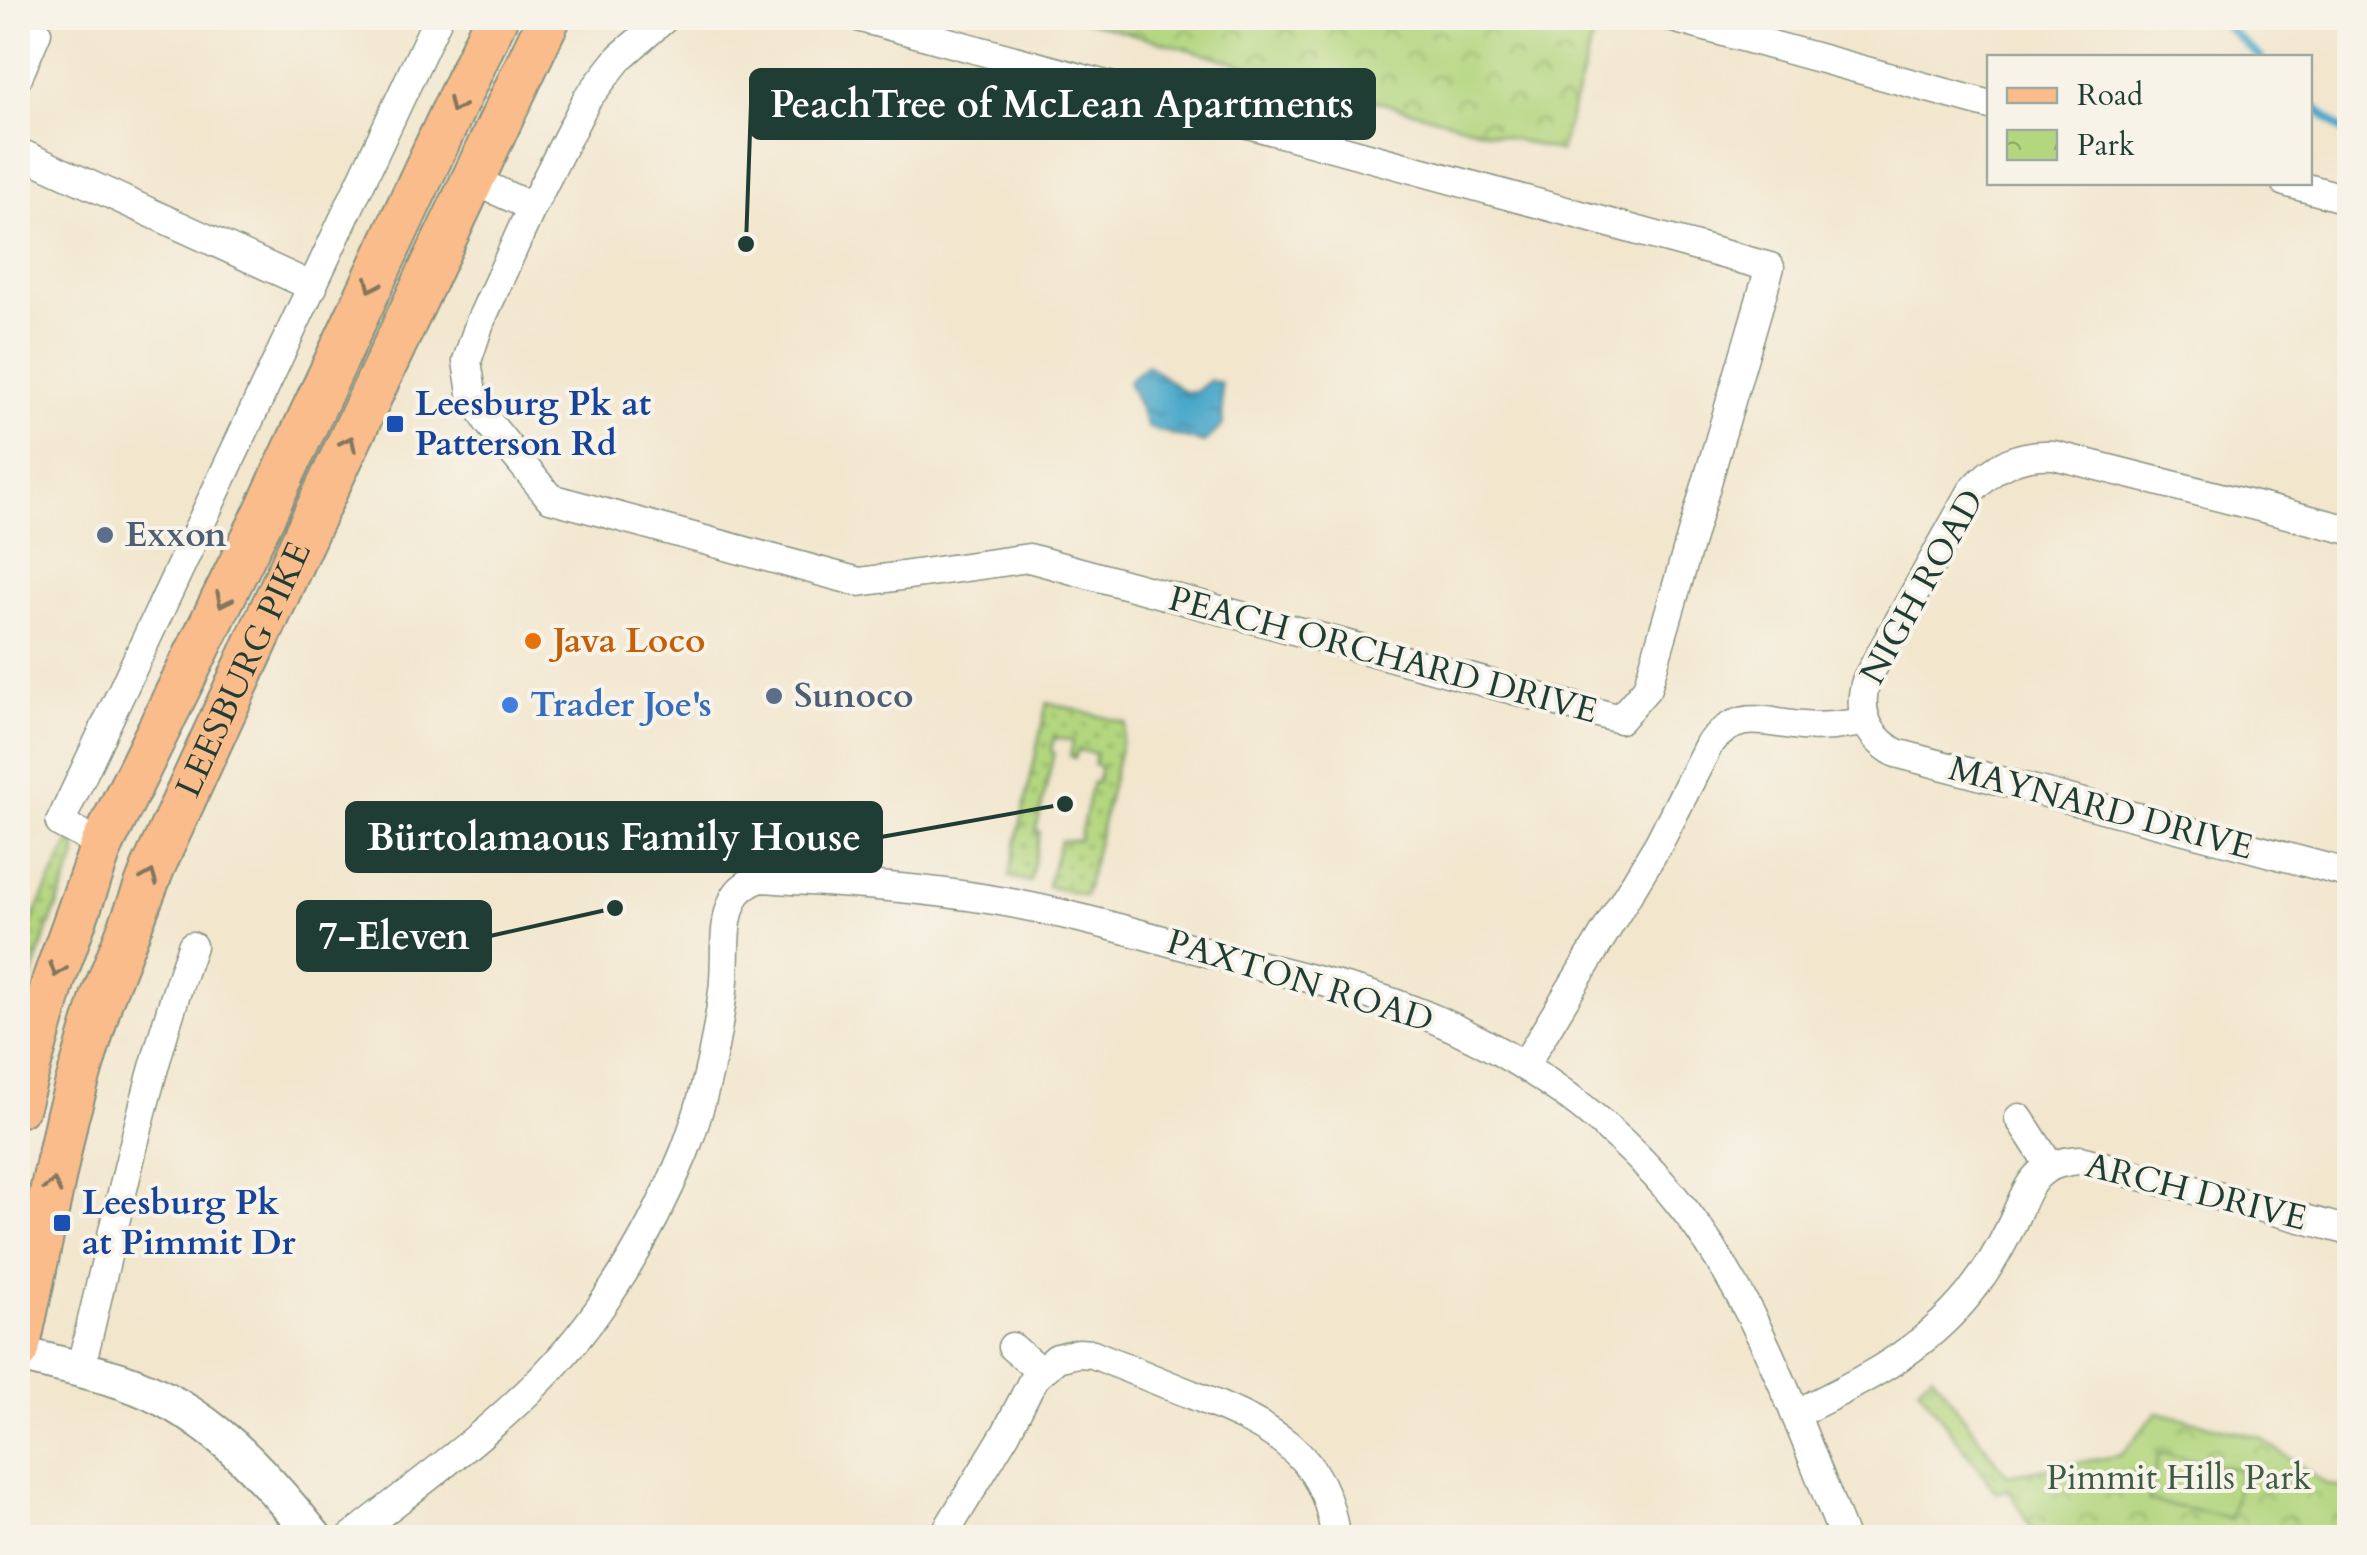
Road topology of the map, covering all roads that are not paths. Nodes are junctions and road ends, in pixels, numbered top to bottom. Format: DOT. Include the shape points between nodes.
graph roads {
  1 [pos="438,18"];
  2 [pos="496,18"];
  3 [pos="549,18"];
  4 [pos="665,18"];
  5 [pos="860,18"];
  6 [pos="1673,18"];
  7 [pos="18,26"];
  8 [pos="18,77"];
  9 [pos="1987,104"];
  10 [pos="18,152"];
  11 [pos="475,181"];
  12 [pos="2296,185"];
  13 [pos="2350,200"];
  14 [pos="532,207"];
  15 [pos="313,288"];
  16 [pos="2350,530"];
  17 [pos="1865,722"];
  18 [pos="102,845"];
  19 [pos="2350,874"];
  20 [pos="192,946"];
  21 [pos="1524,1066"];
  22 [pos="18,1106"];
  23 [pos="2019,1118"];
  24 [pos="2050,1166"];
  25 [pos="2350,1231"];
  26 [pos="1012,1347"];
  27 [pos="18,1352"];
  28 [pos="80,1370"];
  29 [pos="1040,1371"];
  30 [pos="1794,1414"];
  31 [pos="315,1538"];
  32 [pos="350,1538"];
  33 [pos="942,1538"];
  34 [pos="1334,1538"];
  35 [pos="1844,1538"];
  1 -- 15 [label="street"];
  2 -- 18 [label="main road, LEESBURG PIKE, one-way" via="266,513"];
  3 -- 11 [label="main road, LEESBURG PIKE"];
  4 -- 14 [label="street, PEACH ORCHARD DRIVE" via="620,57 588,99"];
  5 -- 14 [label="street, PEACH ORCHARD DRIVE" via="1770,267 1646,688 1620,719 1029,558 859,582 550,498 488,422 472,393 467,360"];
  6 -- 9 [label="street"];
  7 -- 8 [label="street" via="37,32"];
  10 -- 15 [label="street"];
  11 -- 14 [label="street"];
  27 -- 11 [label="main road, LEESBURG PIKE, one-way" via="68,1117 102,998 307,530"];
  12 -- 13 [label="street"];
  15 -- 18 [label="street" via="60,824"];
  16 -- 17 [label="street, NIGH ROAD" via="2054,455 2014,458 1972,491 1867,678"];
  17 -- 19 [label="street, MAYNARD DRIVE" via="1896,752"];
  17 -- 21 [label="street, NIGH ROAD" via="1802,726 1758,718 1718,733"];
  18 -- 22 [label="main road, LEESBURG PIKE, one-way"];
  20 -- 28 [label="street" via="150,1078"];
  21 -- 30 [label="street, PAXTON ROAD" via="1614,1134 1687,1213 1759,1328"];
  21 -- 32 [label="street, PAXTON ROAD" via="1442,1022 1363,993 1059,912 943,892 754,880 740,890 728,918 718,1030 704,1092 665,1196 622,1277 525,1395"];
  23 -- 24 [label="street"];
  24 -- 25 [label="street, ARCH DRIVE" via="2080,1160"];
  24 -- 30 [label="street, ARCH DRIVE" via="2033,1178 1996,1254 1943,1324 1870,1378"];
  26 -- 29 [label="street"];
  27 -- 28 [label="street"];
  28 -- 31 [label="street" via="140,1388 214,1429 270,1481"];
  29 -- 33 [label="street"];
  29 -- 34 [label="street" via="1057,1358 1094,1354 1256,1420 1310,1468 1328,1504"];
  30 -- 35 [label="street, PAXTON ROAD"];
}
